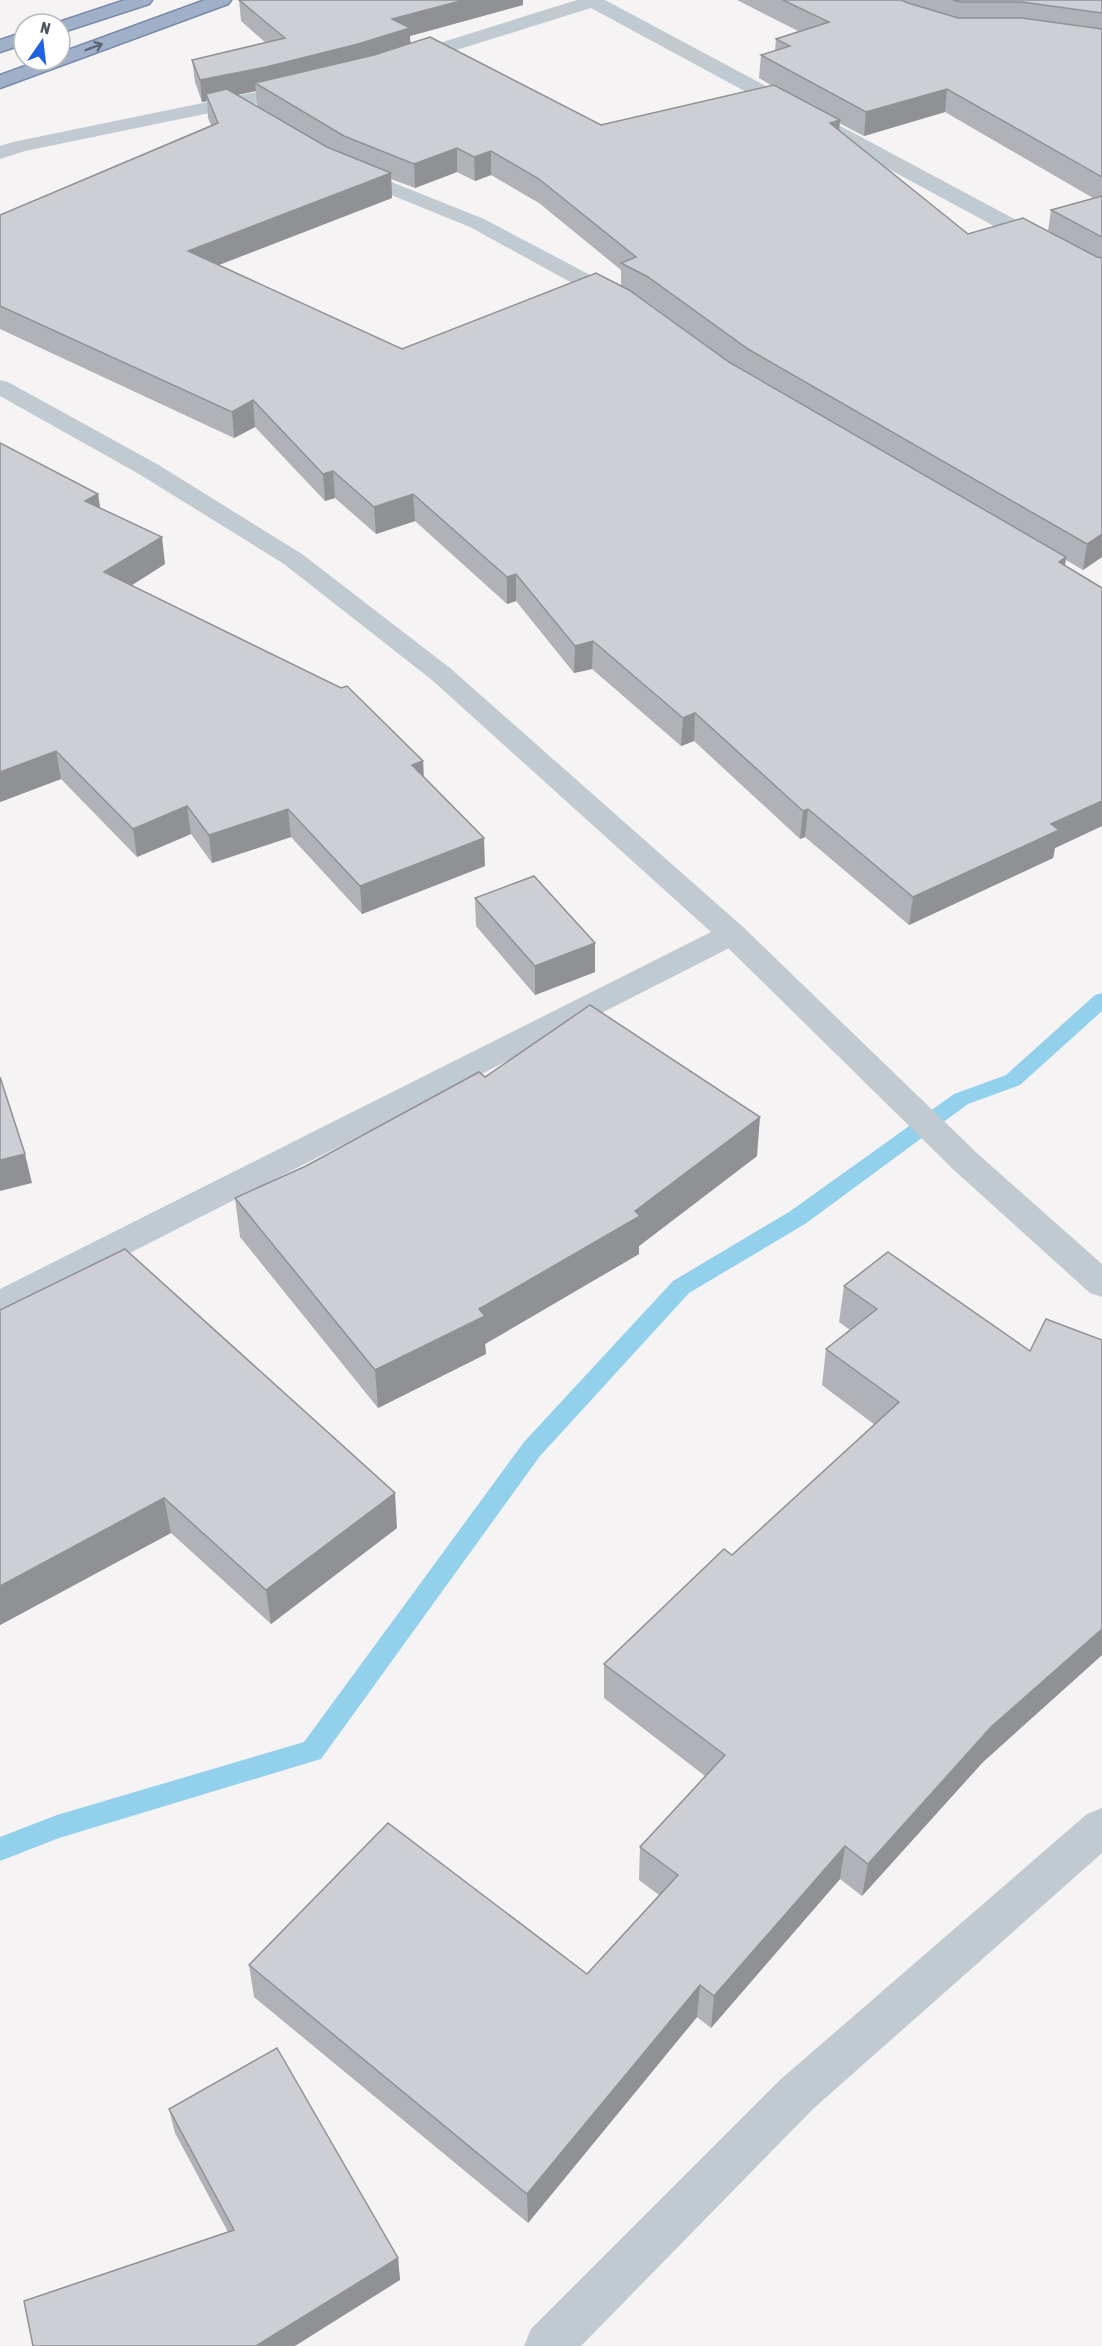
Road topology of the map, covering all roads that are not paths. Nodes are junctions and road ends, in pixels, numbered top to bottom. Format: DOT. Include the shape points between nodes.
graph roads {
  1 [pos="143,0"];
  2 [pos="222,0"];
  3 [pos="595,1"];
  4 [pos="72,23"];
  5 [pos="390,65"];
  6 [pos="0,82"];
  7 [pos="324,83"];
  8 [pos="233,104"];
  9 [pos="262,121"];
  10 [pos="0,153"];
  11 [pos="327,160"];
  12 [pos="1102,275"];
  13 [pos="638,309"];
  14 [pos="0,387"];
  15 [pos="732,934"];
  16 [pos="1102,1284"];
  17 [pos="0,1304"];
  18 [pos="1102,1827"];
  19 [pos="548,2346"];
  1 -- 4 [label="highway"];
  6 -- 2 [label="highway, one-way"];
  3 -- 5 [label="street"];
  3 -- 12 [label="street"];
  7 -- 8 [label="street"];
  8 -- 9 [label="street"];
  8 -- 10 [label="street"];
  11 -- 13 [label="street" via="477,223"];
  14 -- 15 [label="street" via="148,469 293,559 441,674"];
  15 -- 16 [label="street" via="967,1163"];
  15 -- 17 [label="street"];
  18 -- 19 [label="street" via="796,2094"];
}
